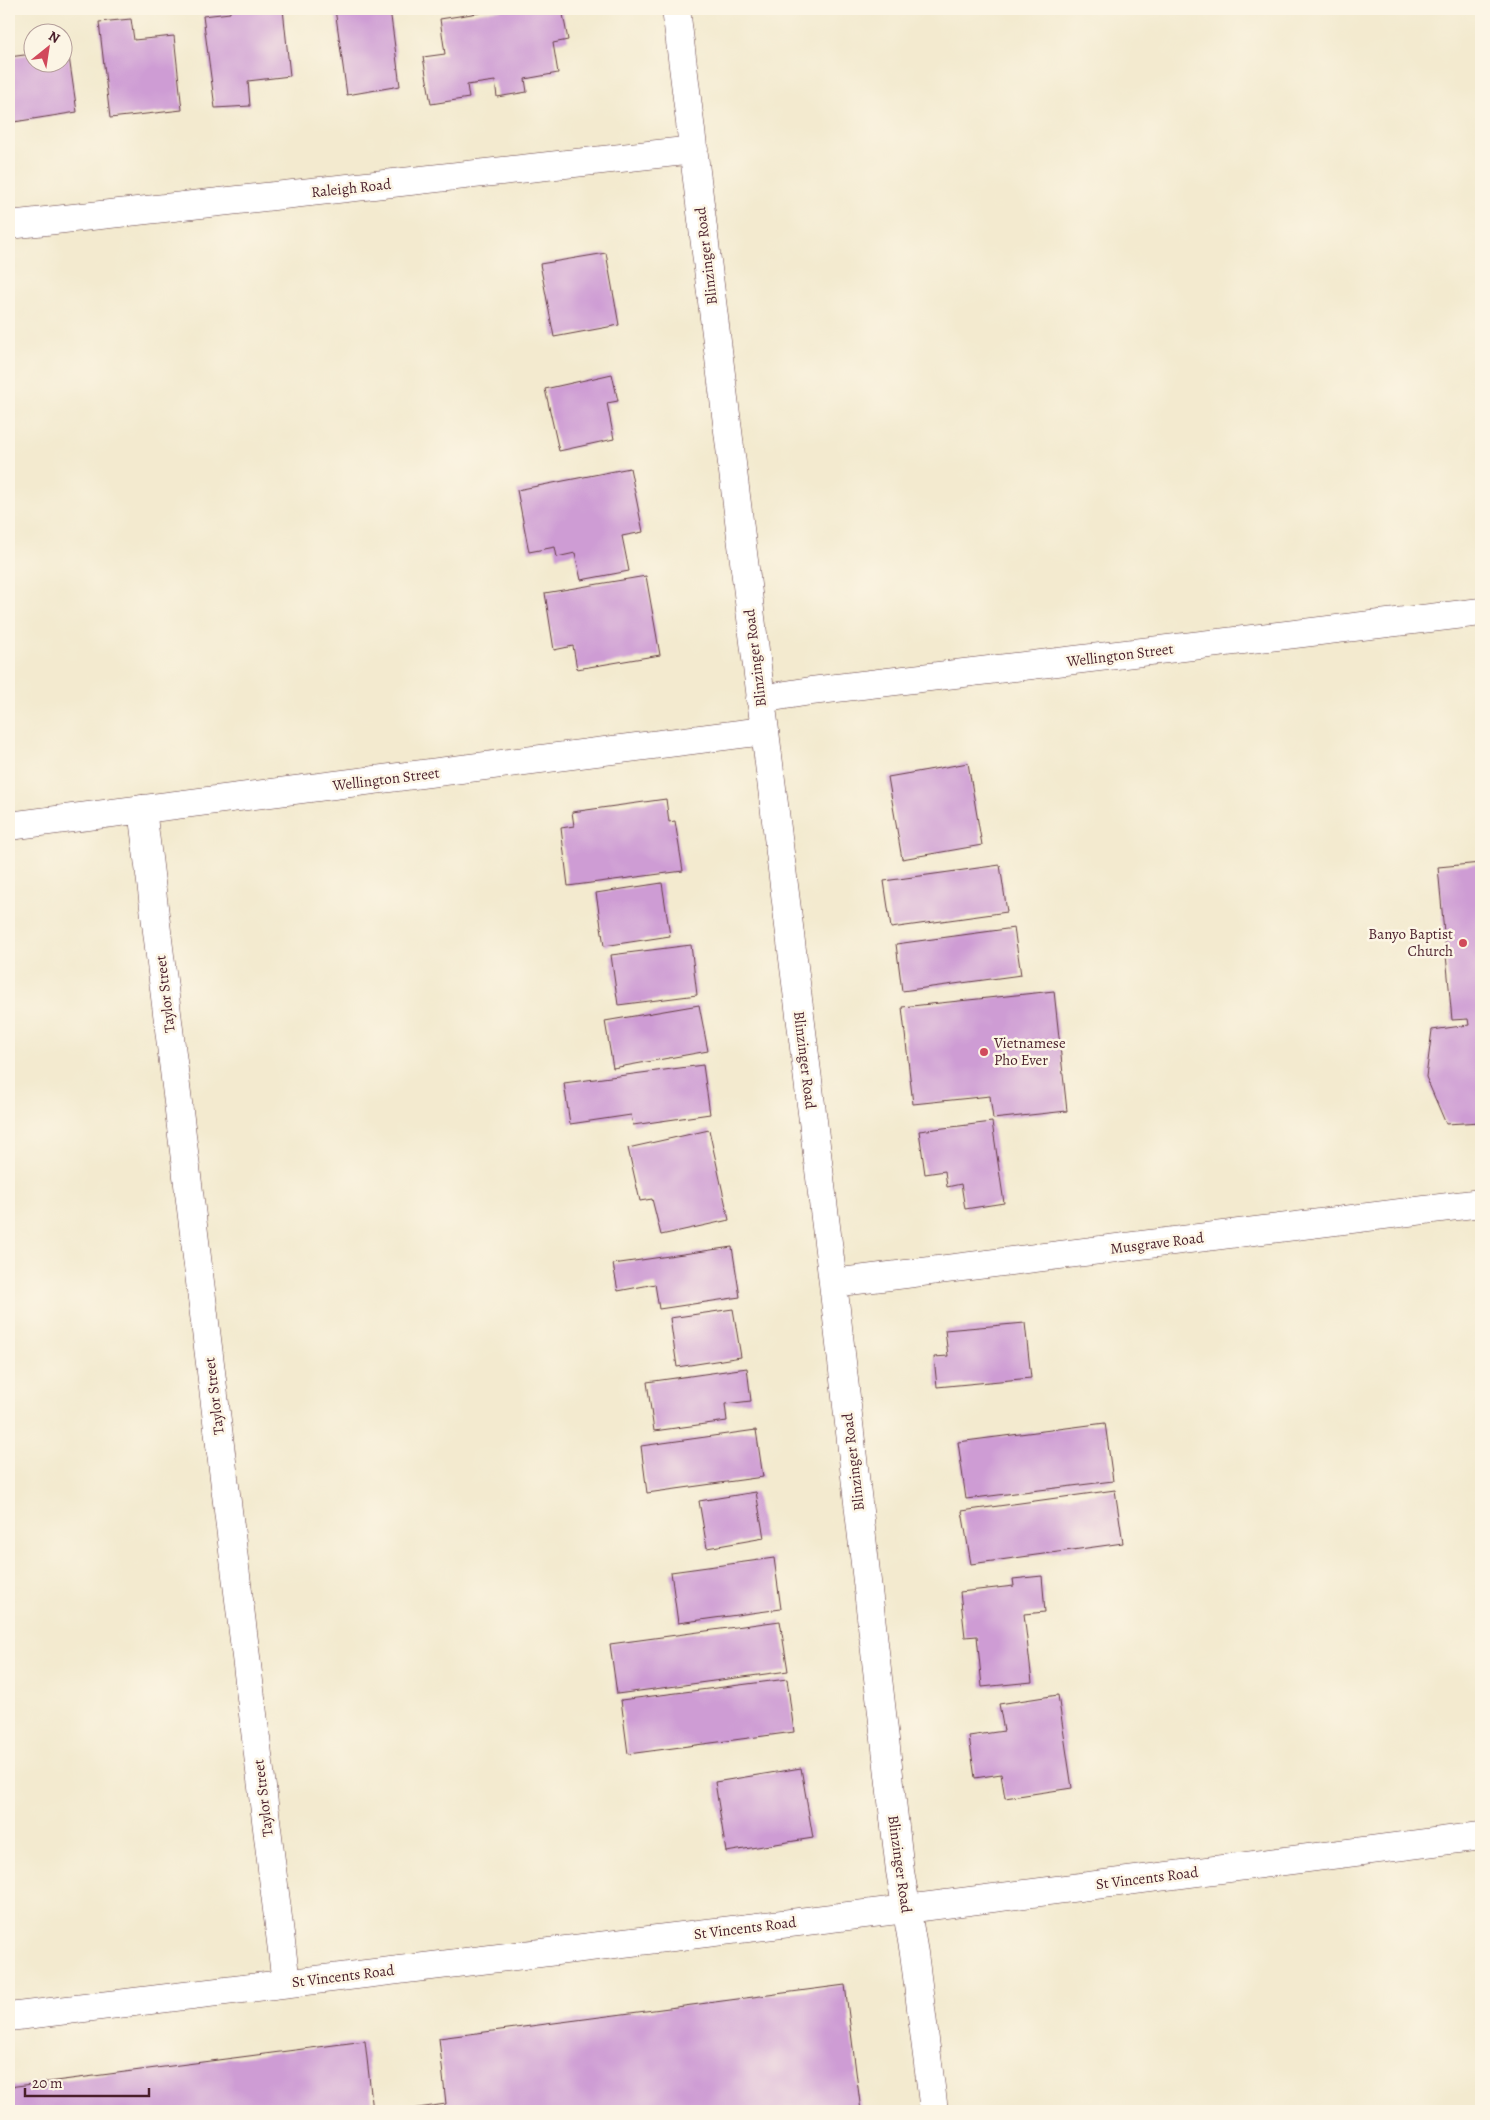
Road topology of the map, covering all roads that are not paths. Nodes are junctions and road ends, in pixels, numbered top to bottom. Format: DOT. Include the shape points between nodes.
graph roads {
  1 [pos="676,9"];
  2 [pos="694,150"];
  3 [pos="9,225"];
  4 [pos="1481,612"];
  5 [pos="760,699"];
  6 [pos="764,731"];
  7 [pos="142,809"];
  8 [pos="9,826"];
  9 [pos="1481,1203"];
  10 [pos="833,1283"];
  11 [pos="1481,1836"];
  12 [pos="906,1908"];
  13 [pos="286,1983"];
  14 [pos="9,2017"];
  15 [pos="934,2111"];
  1 -- 2 [label="street, Blinzinger Road"];
  2 -- 3 [label="street, Raleigh Road"];
  2 -- 5 [label="street, Blinzinger Road"];
  4 -- 5 [label="street, Wellington Street"];
  5 -- 6 [label="street, Blinzinger Road"];
  6 -- 7 [label="street, Wellington Street"];
  6 -- 10 [label="street, Blinzinger Road"];
  7 -- 8 [label="street, Wellington Street"];
  7 -- 13 [label="street, Taylor Street"];
  9 -- 10 [label="street, Musgrave Road"];
  10 -- 12 [label="street, Blinzinger Road"];
  11 -- 12 [label="street, St Vincents Road"];
  12 -- 13 [label="street, St Vincents Road"];
  12 -- 15 [label="street, Blinzinger Road"];
  13 -- 14 [label="street, St Vincents Road"];
}
